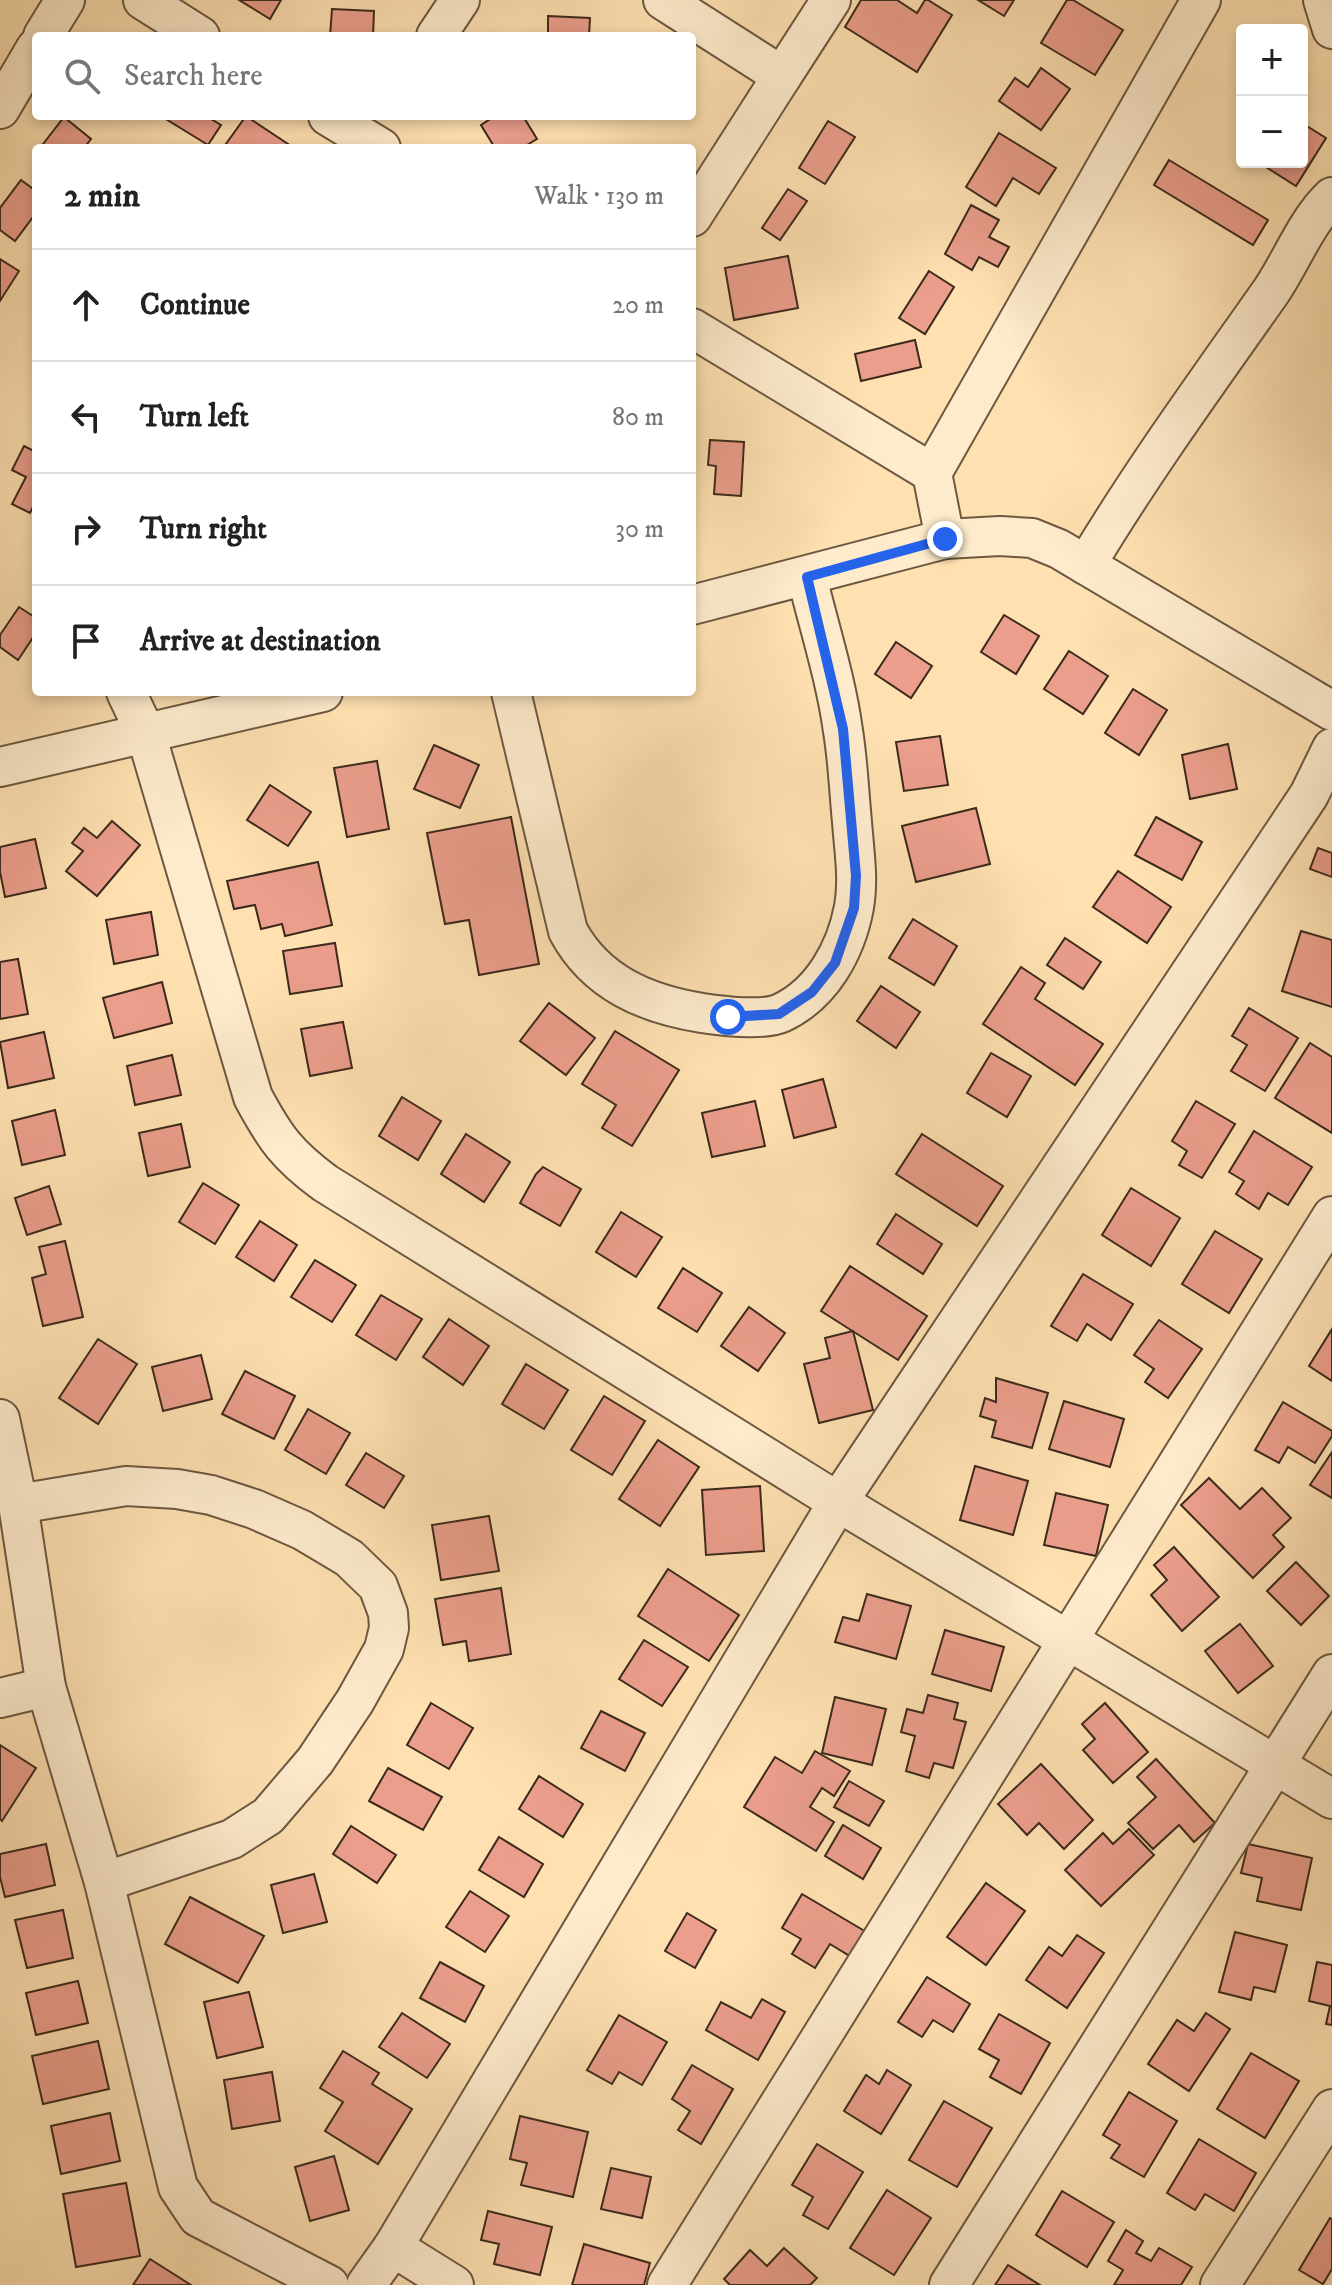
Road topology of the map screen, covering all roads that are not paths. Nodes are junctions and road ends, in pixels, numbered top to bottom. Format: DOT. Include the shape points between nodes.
graph roads {
  1 [pos="65,0"];
  2 [pos="143,0"];
  3 [pos="460,0"];
  4 [pos="663,0"];
  5 [pos="831,0"];
  6 [pos="1201,0"];
  7 [pos="1323,0"];
  8 [pos="1332,29"];
  9 [pos="45,32"];
  10 [pos="194,32"];
  11 [pos="439,32"];
  12 [pos="32,55"];
  13 [pos="782,76"];
  14 [pos="0,109"];
  15 [pos="338,120"];
  16 [pos="377,135"];
  17 [pos="1332,197"];
  18 [pos="696,211"];
  19 [pos="696,330"];
  20 [pos="932,473"];
  21 [pos="945,539"];
  22 [pos="1086,565"];
  23 [pos="807,577"];
  24 [pos="696,604"];
  25 [pos="128,696"];
  26 [pos="306,696"];
  27 [pos="512,696"];
  28 [pos="1332,711"];
  29 [pos="146,734"];
  30 [pos="1332,748"];
  31 [pos="0,767"];
  32 [pos="1332,1216"];
  33 [pos="0,1419"];
  34 [pos="838,1502"];
  35 [pos="18,1504"];
  36 [pos="1066,1640"];
  37 [pos="1332,1674"];
  38 [pos="46,1687"];
  39 [pos="0,1698"];
  40 [pos="1276,1764"];
  41 [pos="1332,1799"];
  42 [pos="104,1882"];
  43 [pos="1332,2109"];
  44 [pos="393,2247"];
  45 [pos="329,2285"];
  46 [pos="366,2285"];
  47 [pos="454,2285"];
  48 [pos="667,2285"];
  49 [pos="949,2285"];
  50 [pos="1220,2285"];
  1 -- 9 [label="street"];
  2 -- 10 [label="street"];
  3 -- 11 [label="street"];
  4 -- 13 [label="street"];
  5 -- 13 [label="street"];
  6 -- 20 [label="street"];
  7 -- 8 [label="street"];
  12 -- 14 [label="street"];
  13 -- 18 [label="street"];
  15 -- 16 [label="street"];
  17 -- 22 [label="street" via="1127,496"];
  19 -- 20 [label="street"];
  20 -- 21 [label="street"];
  21 -- 22 [label="street" via="1032,538"];
  21 -- 23 [label="street"];
  22 -- 28 [label="street"];
  23 -- 24 [label="street"];
  23 -- 27 [label="street" via="843,729 854,908 835,963 812,992 779,1014 728,1017 675,1008 604,977 580,953 568,931"];
  25 -- 29 [label="street"];
  26 -- 29 [label="street"];
  29 -- 31 [label="street"];
  29 -- 34 [label="street" via="253,1097 275,1138 325,1183"];
  30 -- 34 [label="street" via="1301,808"];
  32 -- 36 [label="street"];
  33 -- 35 [label="street"];
  34 -- 36 [label="street"];
  34 -- 44 [label="street"];
  35 -- 38 [label="street"];
  35 -- 42 [label="street" via="126,1486 211,1495 302,1530 349,1558 378,1586 388,1613 384,1649 355,1701 315,1761 268,1816 232,1839"];
  36 -- 40 [label="street"];
  36 -- 48 [label="street"];
  37 -- 40 [label="street"];
  38 -- 39 [label="street"];
  38 -- 42 [label="street"];
  40 -- 41 [label="street"];
  40 -- 49 [label="street"];
  42 -- 45 [label="street" via="178,2187 198,2217"];
  43 -- 50 [label="street"];
  44 -- 46 [label="street"];
  44 -- 47 [label="street"];
}
